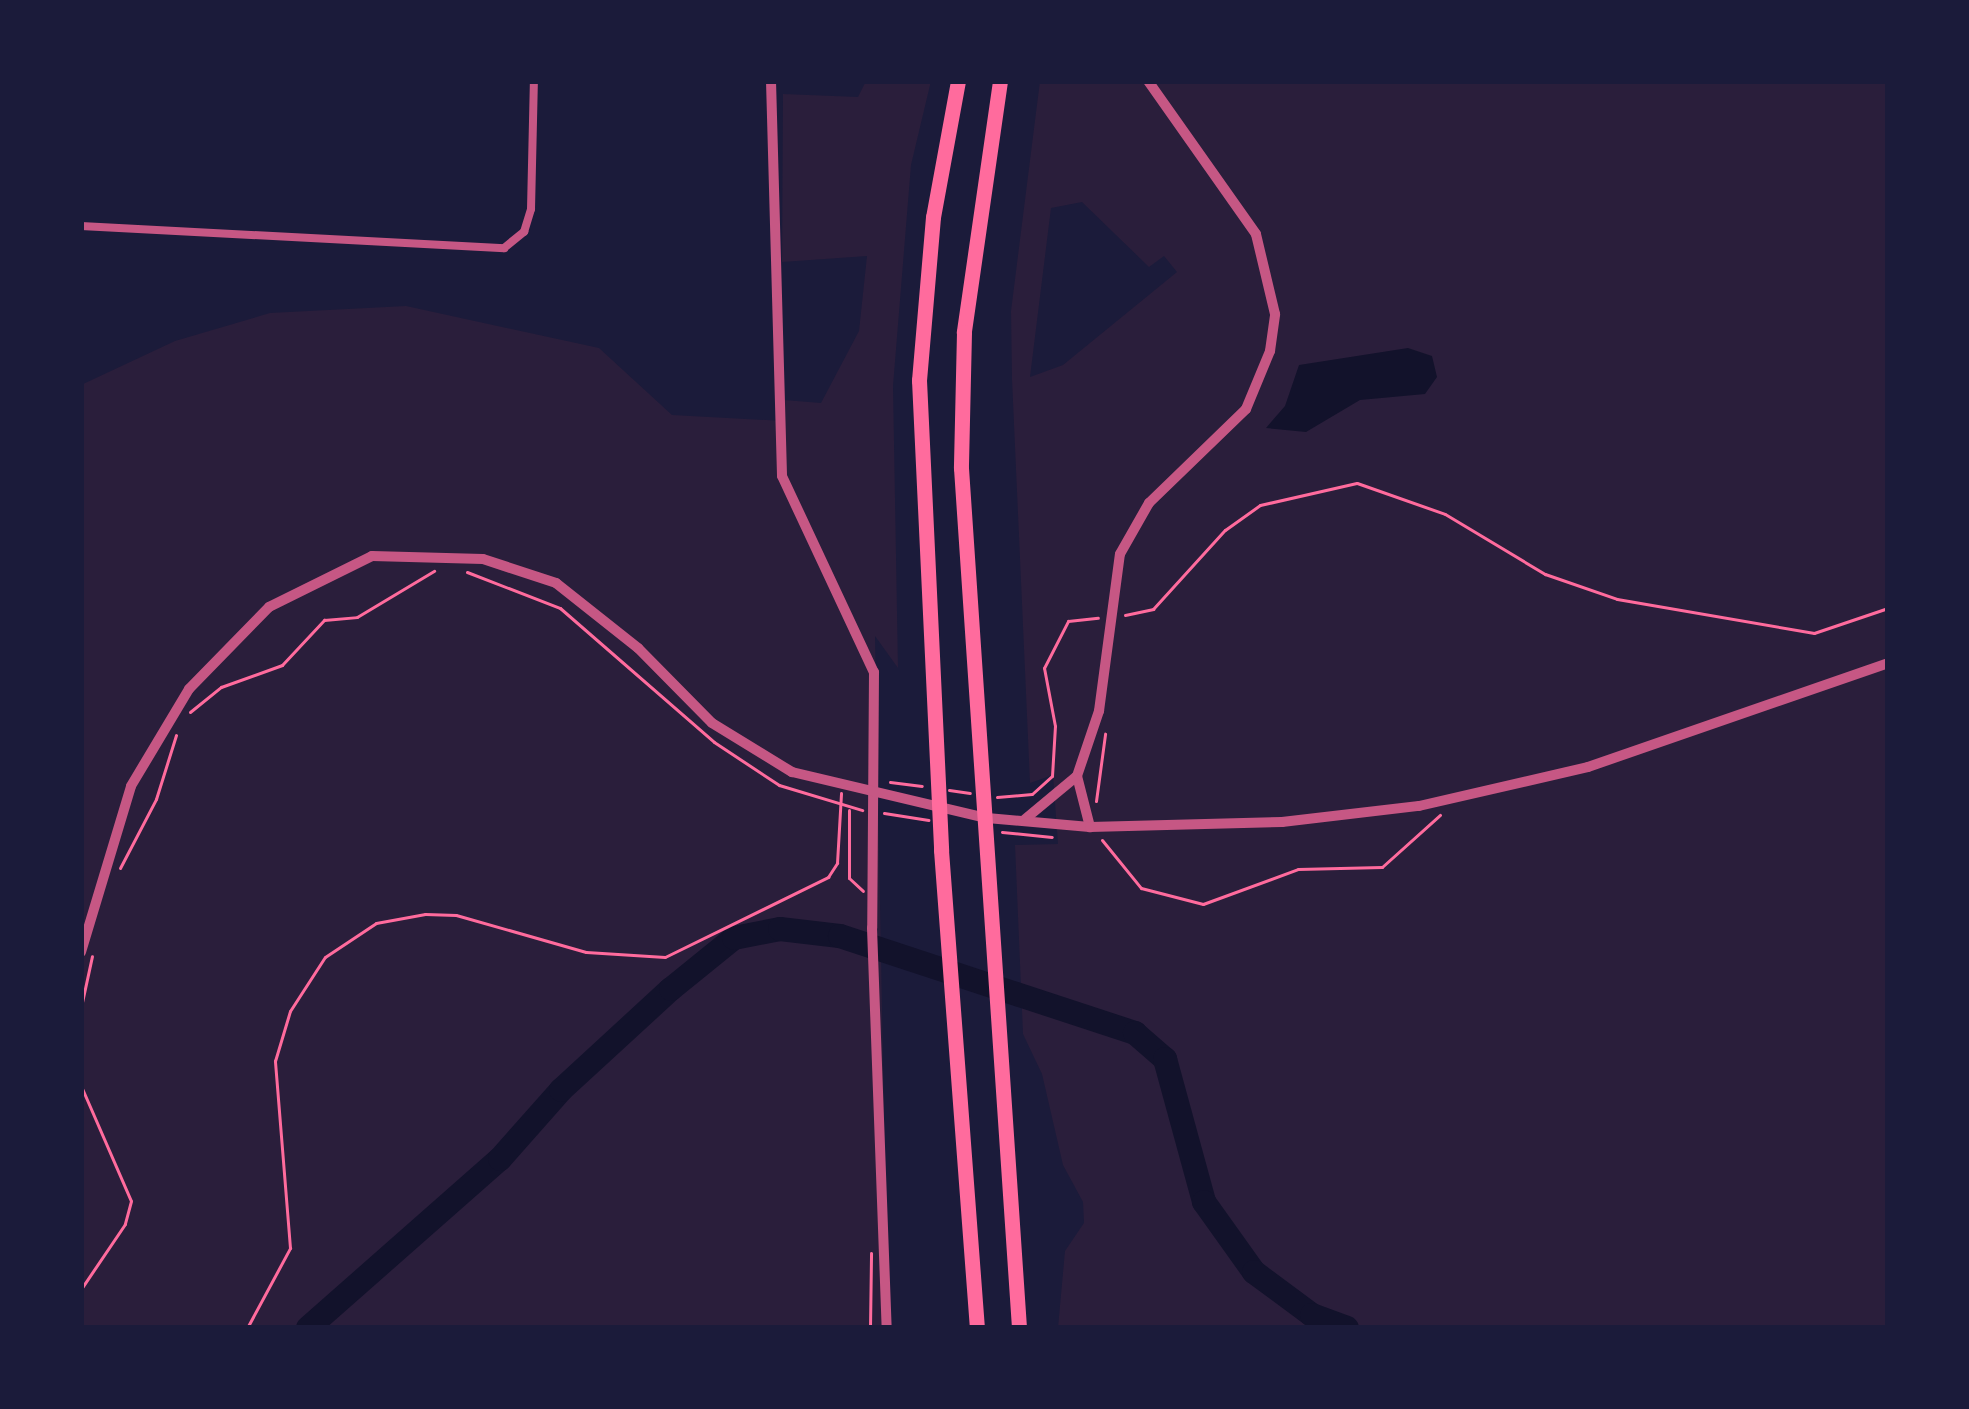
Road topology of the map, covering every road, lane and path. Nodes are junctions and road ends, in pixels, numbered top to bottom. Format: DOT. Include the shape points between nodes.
graph roads {
  1 [pos="534,81"];
  2 [pos="772,81"];
  3 [pos="958,81"];
  4 [pos="1000,81"];
  5 [pos="1148,81"];
  6 [pos="81,226"];
  7 [pos="446,570"];
  8 [pos="460,571"];
  9 [pos="1119,604"];
  10 [pos="1888,608"];
  11 [pos="1112,616"];
  12 [pos="1888,663"];
  13 [pos="1077,776"];
  14 [pos="841,789"];
  15 [pos="1032,794"];
  16 [pos="874,796"];
  17 [pos="841,807"];
  18 [pos="1024,820"];
  19 [pos="1090,826"];
  20 [pos="111,880"];
  21 [pos="865,894"];
  22 [pos="87,952"];
  23 [pos="81,1007"];
  24 [pos="81,1086"];
  25 [pos="81,1289"];
  26 [pos="247,1328"];
  27 [pos="887,1328"];
  28 [pos="977,1328"];
  29 [pos="1019,1328"];
  1 -- 6 [label="street" via="524,232 504,248"];
  2 -- 16 [label="street" via="782,476 867,643"];
  3 -- 28 [label="highway" via="933,217 919,380 941,850"];
  4 -- 29 [label="highway" via="964,332 961,468"];
  5 -- 11 [label="street" via="1256,234 1274,314 1263,377 1246,409 1149,503 1120,554"];
  7 -- 20 [label="path" via="419,576 357,617 324,620 282,665 206,697 182,722 139,840"];
  8 -- 17 [label="path" via="503,580 560,608 746,765"];
  9 -- 11 [label="path"];
  10 -- 11 [label="path" via="1814,633 1617,599 1545,574 1388,489 1357,483 1260,505 1225,530 1153,609"];
  11 -- 13 [label="street" via="1099,711"];
  11 -- 15 [label="path" via="1068,621 1051,650 1045,668 1055,726 1052,776"];
  12 -- 19 [label="street" via="1588,767 1419,806 1282,822"];
  13 -- 18 [label="street"];
  13 -- 19 [label="street"];
  14 -- 16 [label="street"];
  14 -- 17 [label="path"];
  14 -- 22 [label="street" via="792,772 712,723 556,583 483,559 372,556 268,607 189,689 131,786"];
  16 -- 18 [label="street"];
  16 -- 27 [label="street"];
  17 -- 21 [label="path" via="852,809 849,878"];
  17 -- 26 [label="path" via="828,877 665,957 586,952 456,915 425,914 376,923 325,957 290,1011 275,1061 290,1248"];
  18 -- 19 [label="street"];
  22 -- 23 [label="path"];
  24 -- 25 [label="path" via="131,1201 125,1224"];
}
